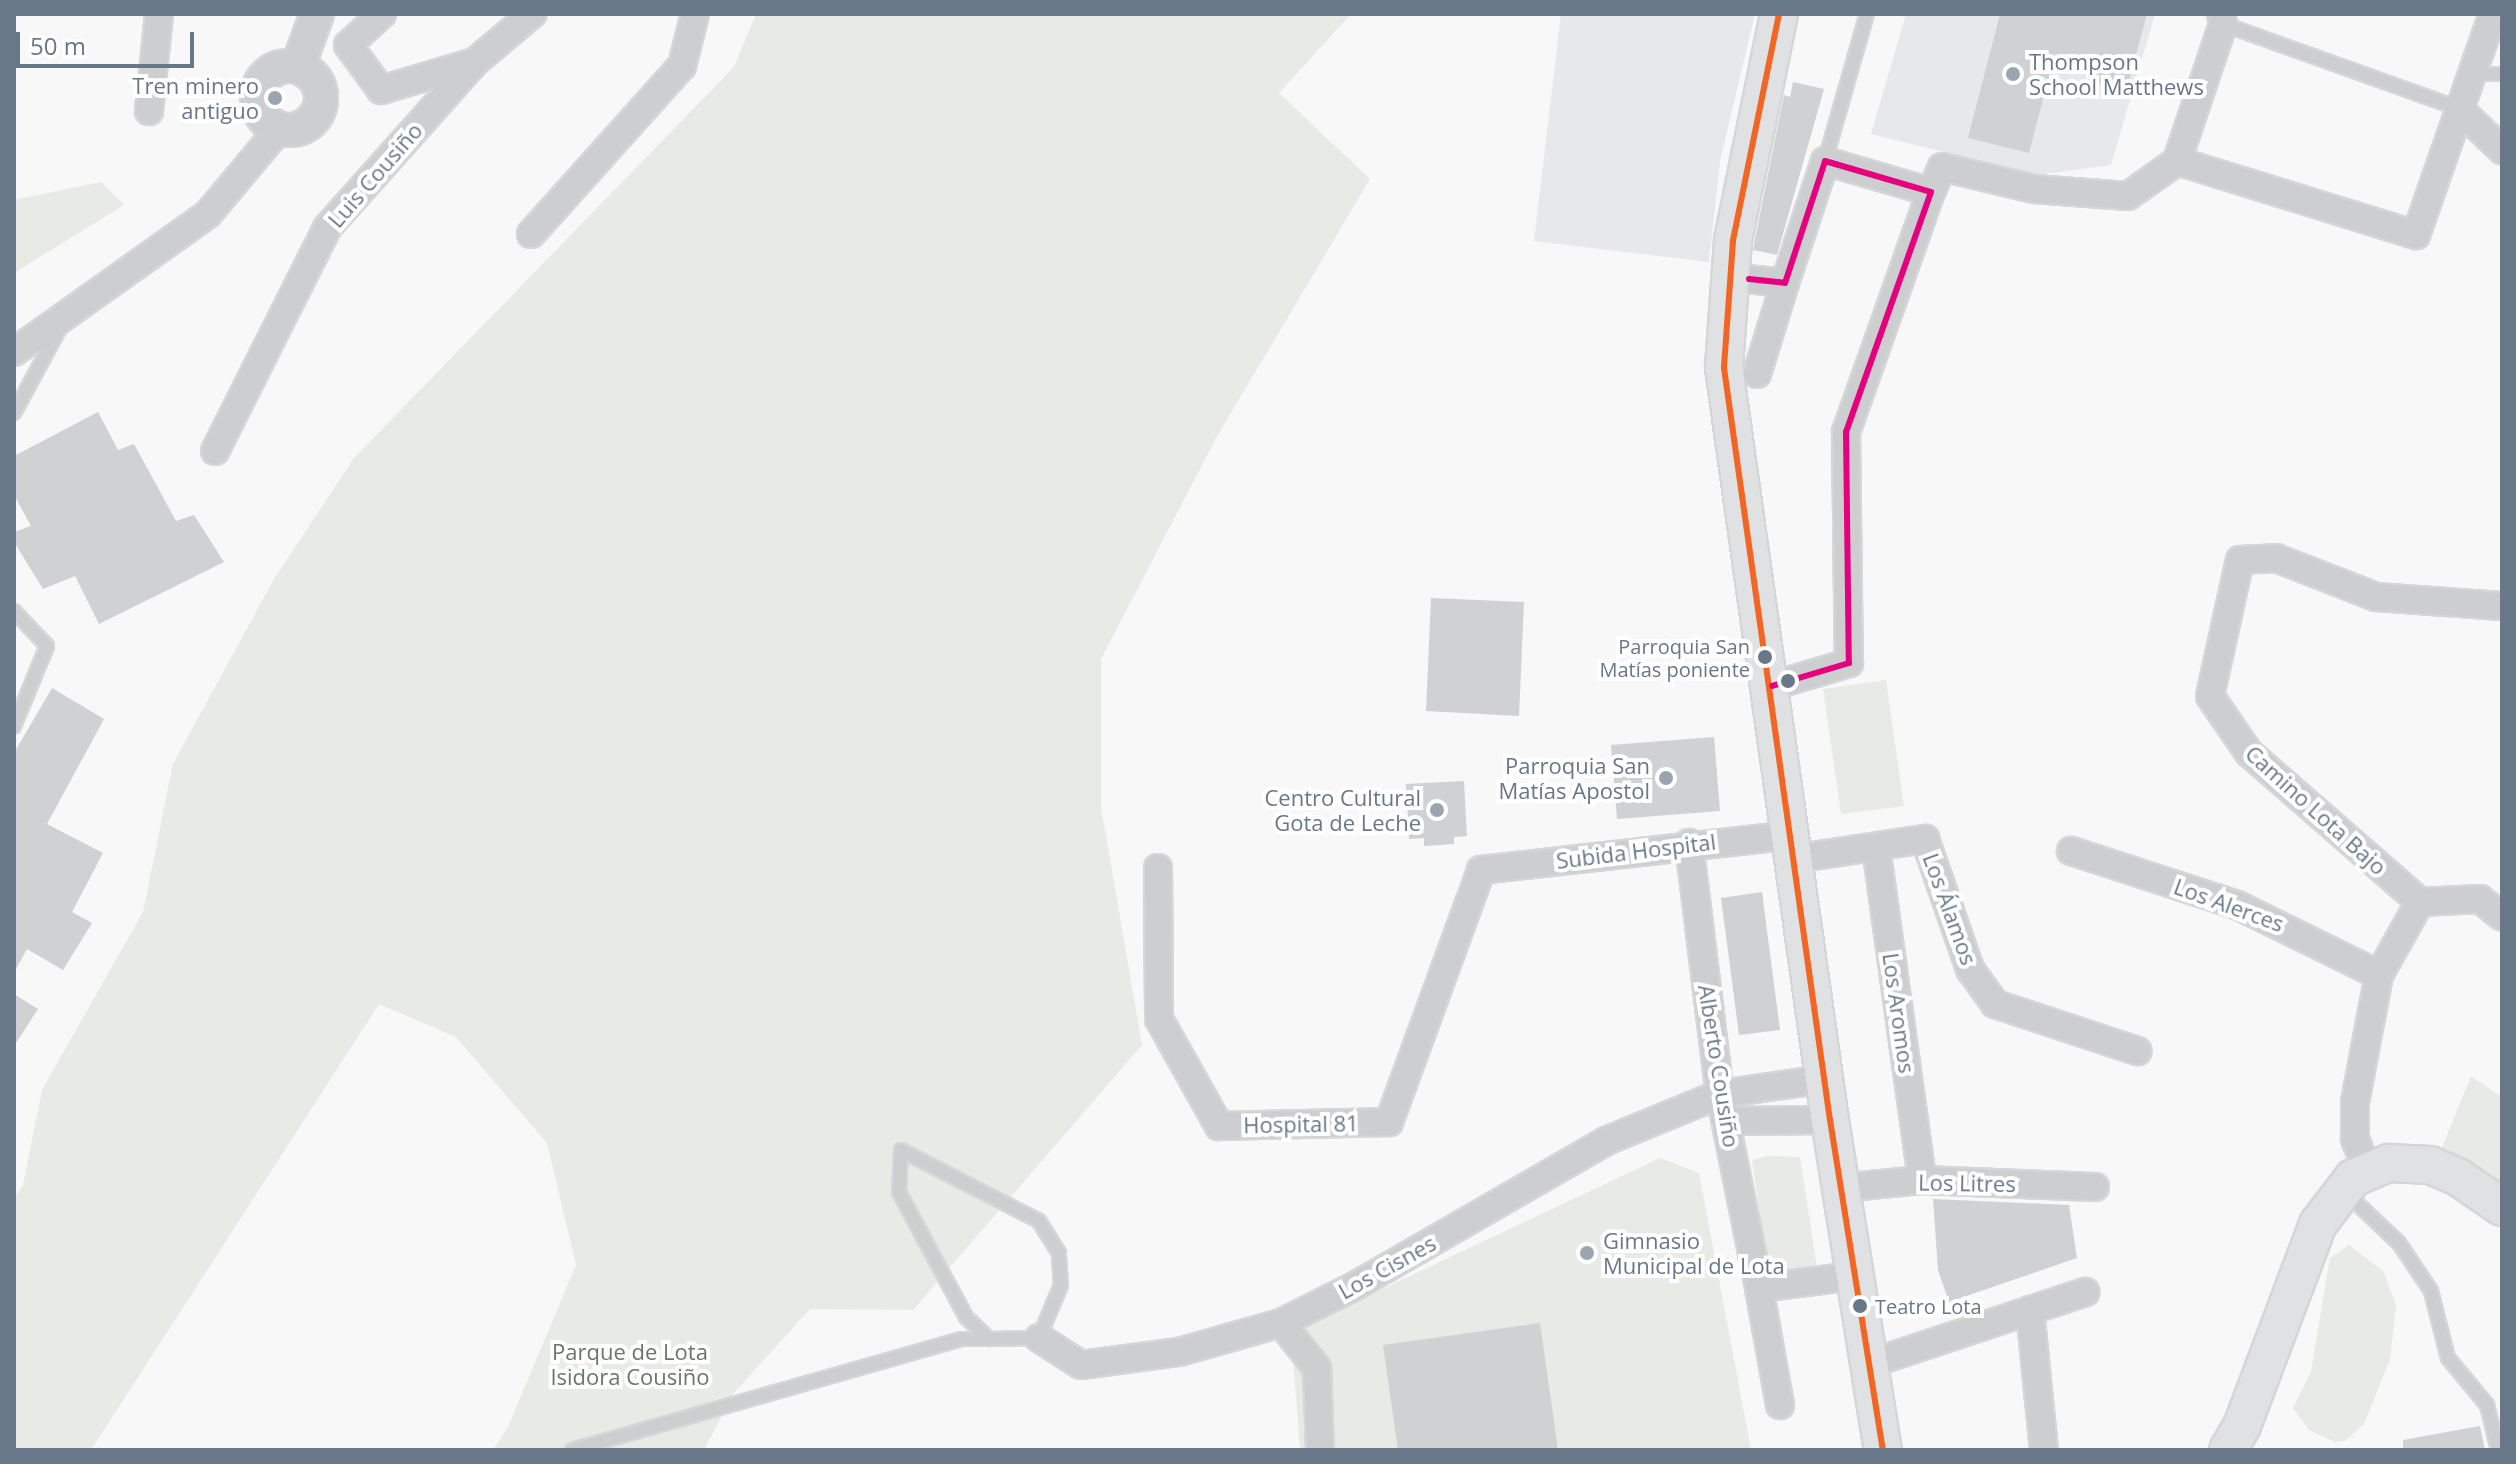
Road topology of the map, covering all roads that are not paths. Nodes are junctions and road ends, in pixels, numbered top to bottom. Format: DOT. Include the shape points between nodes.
graph roads {
  1 [pos="159,14"];
  2 [pos="317,14"];
  3 [pos="382,14"];
  4 [pos="532,14"];
  5 [pos="695,14"];
  6 [pos="1779,14"];
  7 [pos="1867,14"];
  8 [pos="2222,19"];
  9 [pos="2489,25"];
  10 [pos="475,62"];
  11 [pos="298,66"];
  12 [pos="2472,74"];
  13 [pos="2502,74"];
  14 [pos="2458,108"];
  15 [pos="149,111"];
  16 [pos="279,129"];
  17 [pos="2502,150"];
  18 [pos="1825,161"];
  19 [pos="2177,161"];
  20 [pos="1931,192"];
  21 [pos="531,234"];
  22 [pos="1728,277"];
  23 [pos="1785,283"];
  24 [pos="68,313"];
  25 [pos="14,352"];
  26 [pos="1757,374"];
  27 [pos="14,413"];
  28 [pos="215,451"];
  29 [pos="2502,606"];
  30 [pos="14,611"];
  31 [pos="1772,686"];
  32 [pos="14,726"];
  33 [pos="1689,843"];
  34 [pos="1792,847"];
  35 [pos="1876,847"];
  36 [pos="2071,851"];
  37 [pos="1158,868"];
  38 [pos="1481,870"];
  39 [pos="2420,902"];
  40 [pos="2502,917"];
  41 [pos="2379,975"];
  42 [pos="2137,1051"];
  43 [pos="1824,1079"];
  44 [pos="1720,1094"];
  45 [pos="1830,1120"];
  46 [pos="1726,1121"];
  47 [pos="1922,1180"];
  48 [pos="2354,1180"];
  49 [pos="2095,1187"];
  50 [pos="1840,1188"];
  51 [pos="2502,1207"];
  52 [pos="1854,1276"];
  53 [pos="1759,1288"];
  54 [pos="2085,1292"];
  55 [pos="2030,1310"];
  56 [pos="1281,1323"];
  57 [pos="1039,1338"];
  58 [pos="989,1339"];
  59 [pos="1869,1364"];
  60 [pos="1780,1405"];
  61 [pos="572,1450"];
  62 [pos="1320,1450"];
  63 [pos="1883,1450"];
  64 [pos="2044,1450"];
  65 [pos="2228,1450"];
  66 [pos="2498,1450"];
  1 -- 15 [label="street"];
  2 -- 11 [label="street"];
  3 -- 10 [label="street" via="348,45 381,90"];
  4 -- 10 [label="street, Luis Cousiño"];
  5 -- 21 [label="street" via="682,66"];
  6 -- 22 [label="main road"];
  7 -- 18 [label="lane"];
  8 -- 14 [label="lane"];
  8 -- 19 [label="street"];
  9 -- 12 [label="street"];
  10 -- 28 [label="street, Luis Cousiño" via="327,228"];
  11 -- 16 [label="street" via="278,67 262,79 256,98 263,117"];
  11 -- 16 [label="street" via="315,78 322,97 316,116 300,129"];
  12 -- 13 [label="lane"];
  12 -- 14 [label="street"];
  14 -- 17 [label="street"];
  14 -- 19 [label="street" via="2416,235"];
  16 -- 24 [label="street" via="208,214"];
  18 -- 20 [label="street"];
  18 -- 23 [label="street"];
  19 -- 20 [label="street" via="2128,196 2034,189 1942,167"];
  20 -- 31 [label="street" via="1846,432 1849,663"];
  22 -- 23 [label="street"];
  22 -- 31 [label="main road" via="1728,418"];
  23 -- 26 [label="street"];
  24 -- 25 [label="street"];
  24 -- 27 [label="lane"];
  29 -- 39 [label="street, Camino Lota Bajo" via="2376,597 2276,558 2240,560 2210,696 2249,753"];
  30 -- 32 [label="lane" via="47,646"];
  31 -- 34 [label="main road"];
  33 -- 34 [label="street, Subida Hospital"];
  33 -- 38 [label="street, Subida Hospital"];
  33 -- 44 [label="street, Alberto Cousiño"];
  34 -- 35 [label="street, Los Álamos"];
  34 -- 43 [label="main road"];
  35 -- 42 [label="street, Los Álamos" via="1925,839 1970,969 1995,1004"];
  35 -- 47 [label="street, Los Aromos"];
  36 -- 41 [label="street, Los Alerces" via="2237,905"];
  37 -- 38 [label="street, Hospital 81" via="1159,1019 1219,1126 1389,1122"];
  39 -- 40 [label="street" via="2480,899"];
  39 -- 41 [label="street"];
  41 -- 48 [label="street" via="2355,1102"];
  43 -- 44 [label="street, Los Cisnes"];
  43 -- 45 [label="main road"];
  44 -- 46 [label="street, Alberto Cousiño"];
  44 -- 56 [label="street, Los Cisnes" via="1606,1141"];
  45 -- 46 [label="street"];
  45 -- 50 [label="main road"];
  46 -- 53 [label="street, Alberto Cousiño"];
  47 -- 49 [label="street, Los Litres"];
  47 -- 50 [label="street, Los Litres"];
  48 -- 51 [label="main road" via="2389,1163 2430,1165"];
  48 -- 65 [label="main road" via="2318,1224 2242,1426"];
  48 -- 66 [label="lane" via="2356,1198 2399,1243 2431,1291 2448,1358 2487,1405"];
  50 -- 52 [label="main road"];
  52 -- 53 [label="street"];
  52 -- 59 [label="main road"];
  53 -- 60 [label="street, Alberto Cousiño"];
  54 -- 55 [label="street"];
  55 -- 59 [label="street"];
  55 -- 64 [label="street"];
  56 -- 57 [label="street, Los Cisnes" via="1179,1352 1081,1365"];
  56 -- 62 [label="street" via="1317,1368"];
  57 -- 58 [label="lane"];
  57 -- 58 [label="lane" via="1061,1285 1059,1253 1039,1221 901,1150 899,1192 966,1317"];
  58 -- 61 [label="lane" via="962,1339"];
  59 -- 63 [label="main road"];
}
